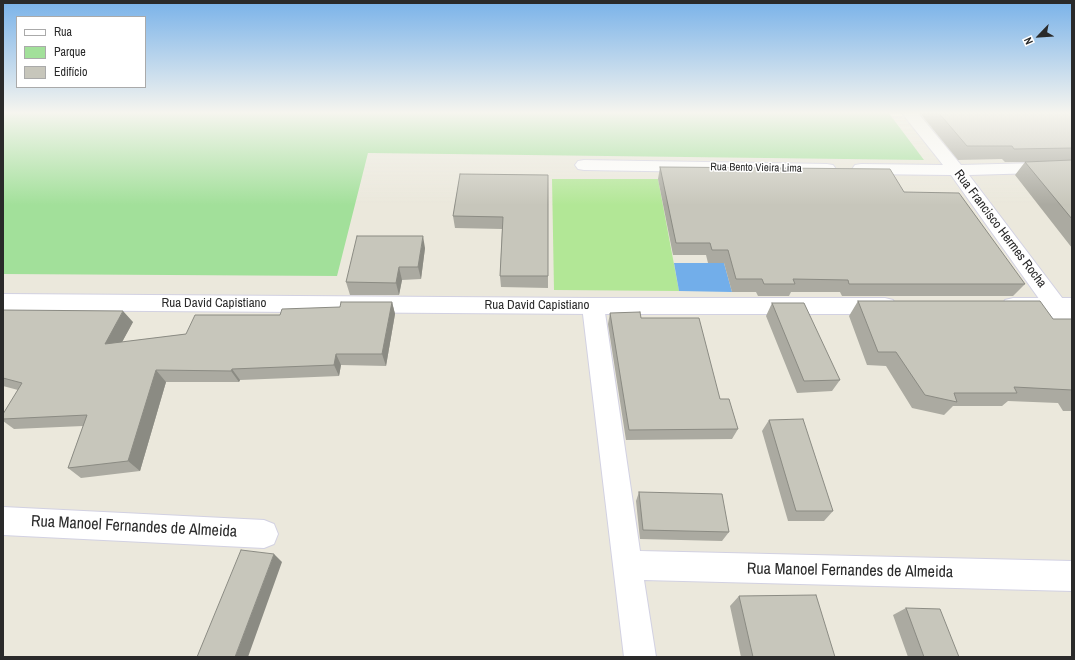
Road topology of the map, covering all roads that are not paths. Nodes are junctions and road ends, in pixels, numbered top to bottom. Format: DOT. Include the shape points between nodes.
graph roads {
  1 [pos="934,143"];
  2 [pos="584,165"];
  3 [pos="1072,167"];
  4 [pos="956,170"];
  5 [pos="3,302"];
  6 [pos="593,306"];
  7 [pos="905,306"];
  8 [pos="993,306"];
  9 [pos="1065,306"];
  10 [pos="1072,328"];
  11 [pos="3,521"];
  12 [pos="264,534"];
  13 [pos="628,565"];
  14 [pos="1072,576"];
  15 [pos="640,657"];
  1 -- 4 [label="street, Rua Francisco Hermes Rocha"];
  2 -- 4 [label="street, Rua Bento Vieira Lima"];
  3 -- 4 [label="street, Rua Bento Vieira Lima"];
  4 -- 9 [label="street, Rua Francisco Hermes Rocha"];
  5 -- 6 [label="street, Rua David Capistiano"];
  6 -- 7 [label="street, Rua David Capistiano"];
  6 -- 13 [label="street"];
  8 -- 9 [label="street"];
  9 -- 10 [label="street, Rua Francisco Hermes Rocha"];
  11 -- 12 [label="street, Rua Manoel Fernandes de Almeida"];
  13 -- 14 [label="street, Rua Manoel Fernandes de Almeida"];
  13 -- 15 [label="street"];
}
